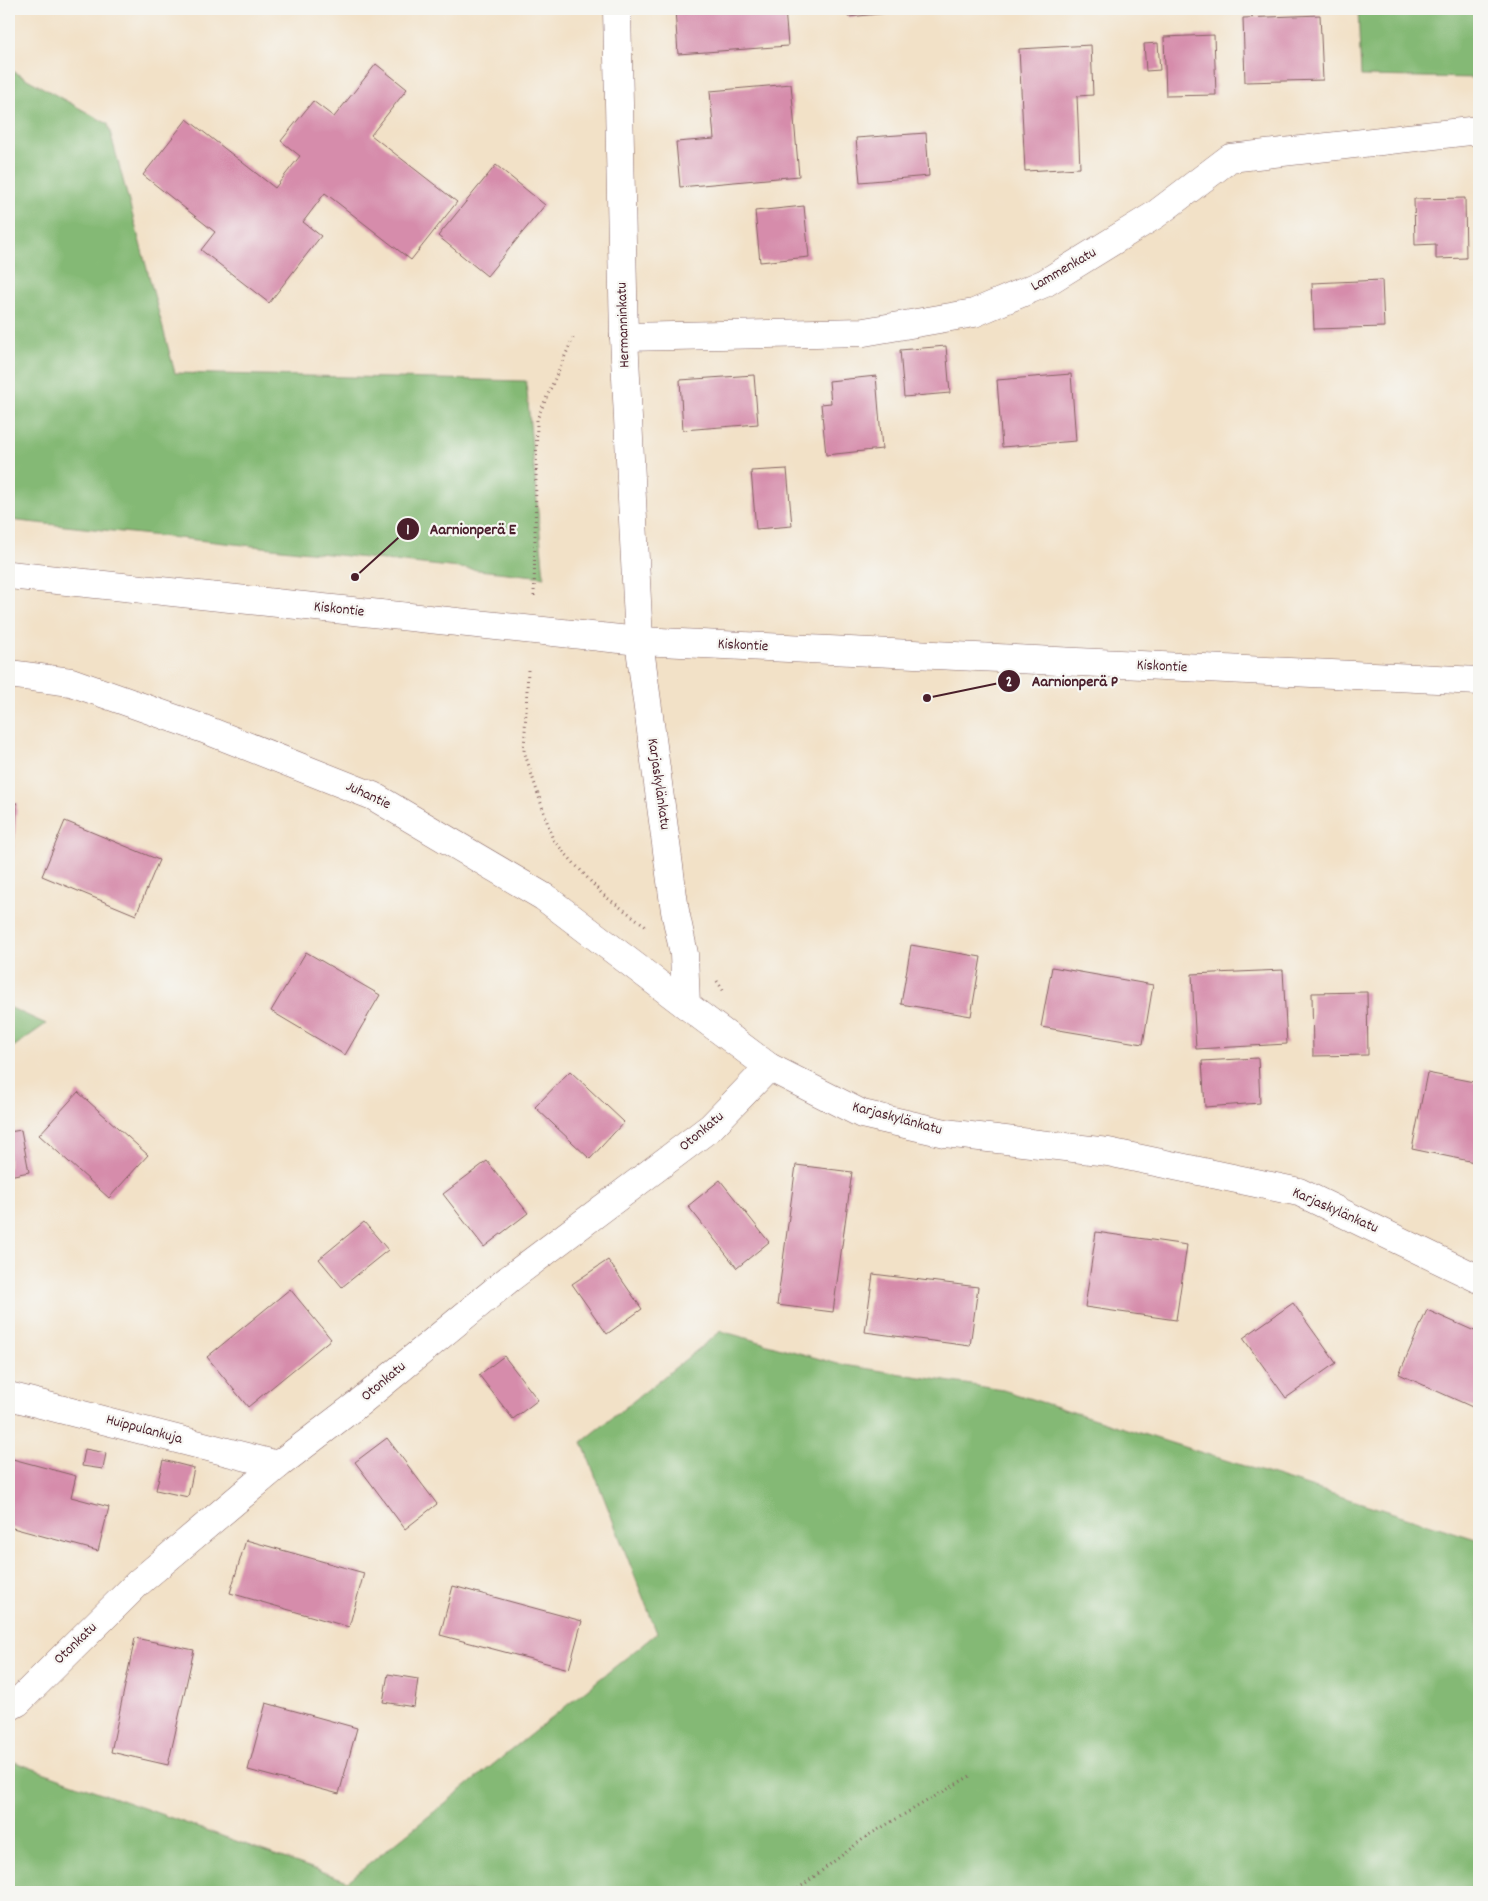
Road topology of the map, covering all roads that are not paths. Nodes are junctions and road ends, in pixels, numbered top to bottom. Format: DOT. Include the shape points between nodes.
graph roads {
  1 [pos="617,9"];
  2 [pos="1479,130"];
  3 [pos="624,337"];
  4 [pos="9,575"];
  5 [pos="639,641"];
  6 [pos="9,674"];
  7 [pos="1479,682"];
  8 [pos="686,1004"];
  9 [pos="769,1067"];
  10 [pos="1479,1279"];
  11 [pos="9,1396"];
  12 [pos="278,1465"];
  13 [pos="9,1707"];
  1 -- 3 [label="street, Hermanninkatu"];
  2 -- 3 [label="street, Lammenkatu" via="1230,158 1154,215 1045,283 974,313 864,332"];
  3 -- 5 [label="street, Hermanninkatu"];
  4 -- 5 [label="street, Kiskontie"];
  5 -- 7 [label="street, Kiskontie"];
  5 -- 8 [label="street, Karjaskylänkatu" via="675,911 684,954"];
  6 -- 8 [label="street, Juhantie" via="71,682 204,729 373,796 544,897"];
  8 -- 9 [label="street, Karjaskylänkatu"];
  9 -- 10 [label="street, Karjaskylänkatu" via="862,1114 945,1132 1108,1152 1299,1192"];
  9 -- 12 [label="street, Otonkatu" via="711,1128 510,1279"];
  11 -- 12 [label="street, Huippulankuja"];
  12 -- 13 [label="street, Otonkatu" via="138,1583 18,1702"];
}
